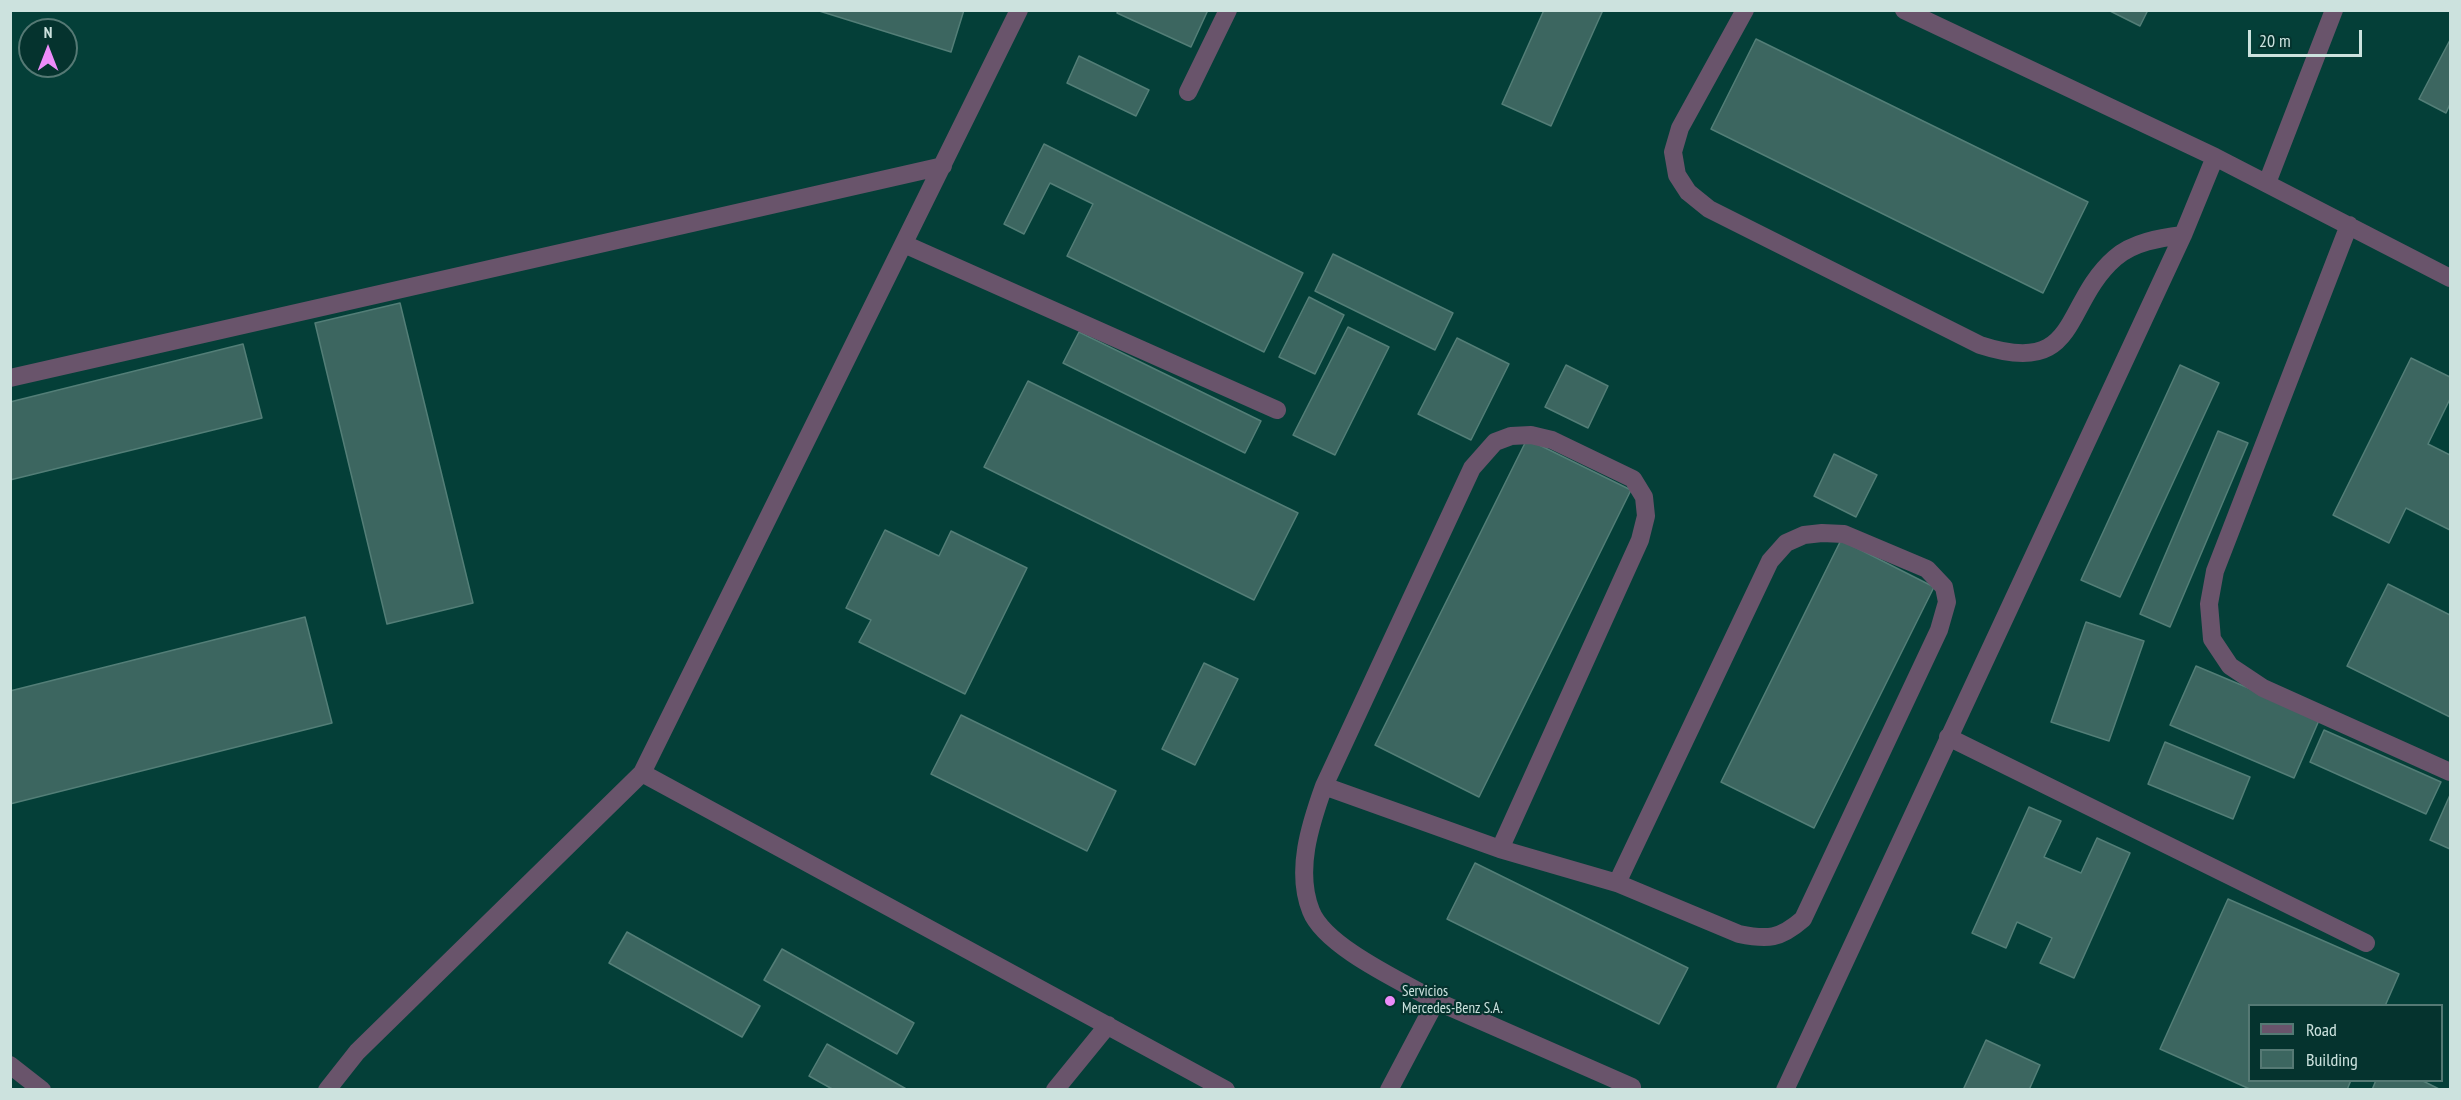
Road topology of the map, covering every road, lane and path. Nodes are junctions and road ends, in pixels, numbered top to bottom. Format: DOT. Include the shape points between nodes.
graph roads {
  1 [pos="1019,10"];
  2 [pos="1228,10"];
  3 [pos="1745,10"];
  4 [pos="1904,10"];
  5 [pos="2334,10"];
  6 [pos="1188,92"];
  7 [pos="2215,157"];
  8 [pos="943,166"];
  9 [pos="2266,183"];
  10 [pos="2349,225"];
  11 [pos="2183,235"];
  12 [pos="904,244"];
  13 [pos="2451,278"];
  14 [pos="10,378"];
  15 [pos="1277,410"];
  16 [pos="1948,737"];
  17 [pos="2451,772"];
  18 [pos="642,773"];
  19 [pos="1324,786"];
  20 [pos="1500,849"];
  21 [pos="1617,883"];
  22 [pos="2366,943"];
  23 [pos="1436,1001"];
  24 [pos="1108,1025"];
  25 [pos="10,1065"];
  26 [pos="1632,1087"];
  27 [pos="42,1089"];
  28 [pos="327,1089"];
  29 [pos="1054,1089"];
  30 [pos="1226,1089"];
  31 [pos="1389,1089"];
  32 [pos="1785,1089"];
  1 -- 8 [label="street"];
  2 -- 6 [label="street"];
  3 -- 11 [label="street" via="1680,128 1673,152 1677,175 1688,192 1709,209 1980,345 2026,354 2042,350 2061,338 2100,274 2115,258 2134,246"];
  4 -- 7 [label="street"];
  5 -- 9 [label="street"];
  7 -- 9 [label="street"];
  7 -- 11 [label="street"];
  8 -- 12 [label="street"];
  8 -- 14 [label="street"];
  9 -- 10 [label="street"];
  10 -- 13 [label="street"];
  10 -- 17 [label="street" via="2215,571 2209,604 2212,639 2230,666 2263,688"];
  11 -- 16 [label="street"];
  12 -- 15 [label="street"];
  12 -- 18 [label="street"];
  16 -- 22 [label="street"];
  16 -- 32 [label="street"];
  18 -- 24 [label="street"];
  18 -- 28 [label="street" via="357,1052"];
  19 -- 20 [label="street"];
  19 -- 20 [label="street" via="1472,468 1495,442 1511,436 1552,440 1633,478 1644,497 1646,516 1640,540"];
  19 -- 23 [label="street" via="1310,825 1305,857 1311,912 1328,934 1359,958"];
  20 -- 21 [label="street"];
  21 -- 21 [label="street" via="1770,561 1786,543 1822,532 1844,534 1927,569 1944,587 1947,602 1939,630 1803,919 1776,937 1757,938"];
  23 -- 26 [label="street"];
  23 -- 31 [label="street"];
  24 -- 29 [label="street"];
  24 -- 30 [label="street"];
  25 -- 27 [label="street"];
}
